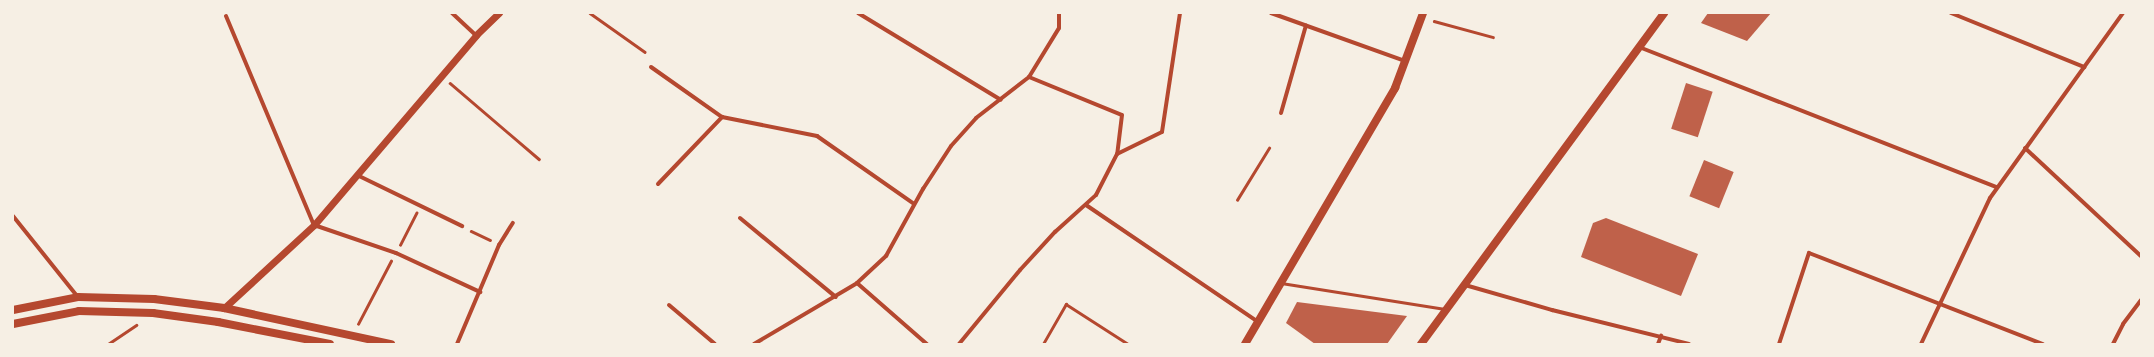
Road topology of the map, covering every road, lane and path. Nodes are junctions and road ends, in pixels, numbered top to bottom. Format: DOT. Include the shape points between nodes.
graph roads {
  1 [pos="452,13"];
  2 [pos="499,13"];
  3 [pos="590,13"];
  4 [pos="858,13"];
  5 [pos="1059,13"];
  6 [pos="1180,13"];
  7 [pos="1271,13"];
  8 [pos="1664,13"];
  9 [pos="1951,13"];
  10 [pos="2123,13"];
  11 [pos="1422,15"];
  12 [pos="226,16"];
  13 [pos="1306,26"];
  14 [pos="476,35"];
  15 [pos="1493,37"];
  16 [pos="1639,48"];
  17 [pos="645,52"];
  18 [pos="1405,61"];
  19 [pos="651,67"];
  20 [pos="2084,67"];
  21 [pos="442,76"];
  22 [pos="1029,77"];
  23 [pos="1001,100"];
  24 [pos="1281,113"];
  25 [pos="722,116"];
  26 [pos="1269,148"];
  27 [pos="2025,148"];
  28 [pos="1117,154"];
  29 [pos="539,159"];
  30 [pos="357,175"];
  31 [pos="658,184"];
  32 [pos="1998,187"];
  33 [pos="1237,200"];
  34 [pos="914,204"];
  35 [pos="1086,205"];
  36 [pos="420,206"];
  37 [pos="13,216"];
  38 [pos="740,218"];
  39 [pos="513,223"];
  40 [pos="314,225"];
  41 [pos="462,226"];
  42 [pos="499,245"];
  43 [pos="396,253"];
  44 [pos="2141,256"];
  45 [pos="857,283"];
  46 [pos="1281,283"];
  47 [pos="1463,284"];
  48 [pos="480,292"];
  49 [pos="78,296"];
  50 [pos="836,297"];
  51 [pos="2141,300"];
  52 [pos="669,305"];
  53 [pos="1940,305"];
  54 [pos="2136,307"];
  55 [pos="224,308"];
  56 [pos="1445,309"];
  57 [pos="13,310"];
  58 [pos="2141,310"];
  59 [pos="153,313"];
  60 [pos="218,322"];
  61 [pos="1258,322"];
  62 [pos="13,324"];
  63 [pos="353,334"];
  64 [pos="1661,336"];
  65 [pos="108,344"];
  66 [pos="330,344"];
  67 [pos="391,344"];
  68 [pos="457,344"];
  69 [pos="716,344"];
  70 [pos="754,344"];
  71 [pos="927,344"];
  72 [pos="959,344"];
  73 [pos="1043,344"];
  74 [pos="1128,344"];
  75 [pos="1245,344"];
  76 [pos="1421,344"];
  77 [pos="1658,344"];
  78 [pos="1689,344"];
  79 [pos="1779,344"];
  80 [pos="1921,344"];
  81 [pos="2043,344"];
  82 [pos="2112,344"];
  1 -- 14 [label="street"];
  2 -- 14 [label="street"];
  3 -- 17 [label="path"];
  4 -- 23 [label="street"];
  5 -- 22 [label="street" via="1059,28"];
  6 -- 28 [label="street" via="1162,132"];
  7 -- 13 [label="street"];
  8 -- 16 [label="main road"];
  9 -- 20 [label="street"];
  10 -- 20 [label="street"];
  11 -- 15 [label="path"];
  11 -- 18 [label="main road"];
  12 -- 40 [label="street"];
  13 -- 18 [label="street"];
  13 -- 24 [label="street"];
  14 -- 21 [label="street"];
  16 -- 32 [label="street"];
  16 -- 47 [label="main road"];
  18 -- 46 [label="main road" via="1395,88"];
  19 -- 25 [label="street"];
  20 -- 27 [label="street"];
  21 -- 29 [label="path"];
  21 -- 30 [label="street"];
  22 -- 23 [label="street"];
  22 -- 28 [label="street" via="1122,115"];
  23 -- 34 [label="street" via="976,118 951,146"];
  25 -- 31 [label="street"];
  25 -- 34 [label="street" via="817,136"];
  26 -- 33 [label="path"];
  27 -- 32 [label="street"];
  27 -- 44 [label="street"];
  28 -- 35 [label="street" via="1096,195"];
  30 -- 36 [label="street"];
  30 -- 40 [label="street"];
  32 -- 53 [label="street" via="1990,198"];
  34 -- 45 [label="street" via="886,256"];
  35 -- 61 [label="street"];
  35 -- 72 [label="street" via="1020,270"];
  36 -- 41 [label="street"];
  36 -- 43 [label="path"];
  37 -- 49 [label="street"];
  38 -- 50 [label="street"];
  39 -- 42 [label="street"];
  40 -- 43 [label="street"];
  40 -- 55 [label="street"];
  41 -- 42 [label="path"];
  42 -- 48 [label="street"];
  43 -- 48 [label="street"];
  43 -- 63 [label="path"];
  45 -- 50 [label="street"];
  45 -- 71 [label="street"];
  46 -- 56 [label="lane"];
  46 -- 61 [label="main road"];
  47 -- 56 [label="main road"];
  47 -- 64 [label="street" via="1552,310"];
  48 -- 68 [label="street"];
  49 -- 55 [label="main road" via="154,299"];
  49 -- 57 [label="main road"];
  50 -- 70 [label="street"];
  51 -- 54 [label="street"];
  52 -- 69 [label="street"];
  53 -- 79 [label="street" via="1809,253"];
  53 -- 80 [label="street"];
  53 -- 81 [label="street"];
  54 -- 58 [label="street"];
  54 -- 82 [label="street"];
  55 -- 60 [label="main road"];
  55 -- 63 [label="main road"];
  56 -- 76 [label="main road"];
  59 -- 60 [label="main road"];
  59 -- 62 [label="main road" via="79,311"];
  59 -- 65 [label="path"];
  60 -- 66 [label="main road"];
  61 -- 75 [label="main road"];
  63 -- 67 [label="main road"];
  64 -- 77 [label="street"];
  64 -- 78 [label="street"];
  73 -- 74 [label="path" via="1066,304"];
}
